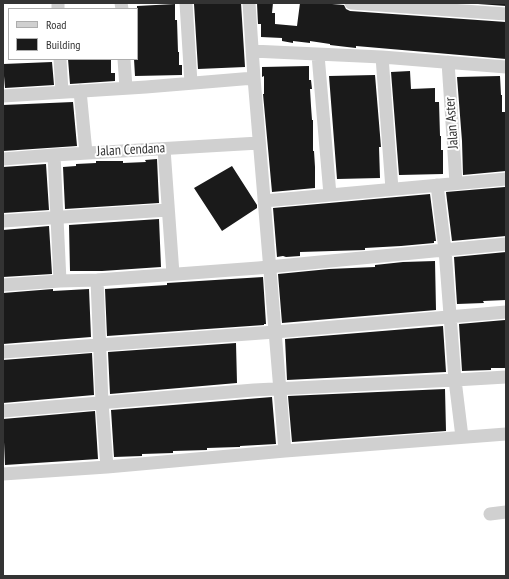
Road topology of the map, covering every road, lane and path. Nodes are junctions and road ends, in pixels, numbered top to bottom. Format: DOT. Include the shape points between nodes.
graph roads {
  1 [pos="186,3"];
  2 [pos="249,3"];
  3 [pos="352,3"];
  4 [pos="441,6"];
  5 [pos="478,8"];
  6 [pos="506,14"];
  7 [pos="252,52"];
  8 [pos="318,55"];
  9 [pos="382,58"];
  10 [pos="60,60"];
  11 [pos="124,60"];
  12 [pos="448,62"];
  13 [pos="506,67"];
  14 [pos="254,78"];
  15 [pos="191,83"];
  16 [pos="126,88"];
  17 [pos="80,91"];
  18 [pos="62,92"];
  19 [pos="3,96"];
  20 [pos="259,143"];
  21 [pos="164,149"];
  22 [pos="86,153"];
  23 [pos="54,155"];
  24 [pos="3,159"];
  25 [pos="506,179"];
  26 [pos="456,183"];
  27 [pos="437,185"];
  28 [pos="392,189"];
  29 [pos="330,195"];
  30 [pos="264,201"];
  31 [pos="168,210"];
  32 [pos="57,217"];
  33 [pos="3,221"];
  34 [pos="506,244"];
  35 [pos="445,250"];
  36 [pos="269,267"];
  37 [pos="173,274"];
  38 [pos="97,280"];
  39 [pos="60,281"];
  40 [pos="3,286"];
  41 [pos="506,312"];
  42 [pos="450,317"];
  43 [pos="275,332"];
  44 [pos="100,344"];
  45 [pos="3,352"];
  46 [pos="506,377"];
  47 [pos="455,380"];
  48 [pos="279,389"];
  49 [pos="102,403"];
  50 [pos="3,411"];
  51 [pos="506,434"];
  52 [pos="462,437"];
  53 [pos="285,451"];
  54 [pos="107,467"];
  55 [pos="3,474"];
  56 [pos="506,512"];
  57 [pos="490,514"];
  1 -- 15 [label="street"];
  2 -- 7 [label="street"];
  3 -- 4 [label="street"];
  4 -- 5 [label="street"];
  5 -- 6 [label="street"];
  7 -- 8 [label="street"];
  7 -- 14 [label="street"];
  8 -- 9 [label="street"];
  8 -- 29 [label="street"];
  9 -- 12 [label="street"];
  9 -- 28 [label="street"];
  10 -- 18 [label="street"];
  11 -- 16 [label="street"];
  12 -- 13 [label="street"];
  12 -- 26 [label="street, Jalan Aster"];
  14 -- 15 [label="street"];
  14 -- 20 [label="street"];
  15 -- 16 [label="street"];
  16 -- 17 [label="street"];
  17 -- 18 [label="street"];
  17 -- 22 [label="street"];
  18 -- 19 [label="street"];
  20 -- 21 [label="street, Jalan Cendana"];
  20 -- 30 [label="street"];
  21 -- 22 [label="street, Jalan Cendana"];
  21 -- 31 [label="street"];
  22 -- 23 [label="street, Jalan Cendana"];
  23 -- 24 [label="street, Jalan Cendana"];
  23 -- 32 [label="street"];
  25 -- 26 [label="street"];
  26 -- 27 [label="street"];
  27 -- 28 [label="street"];
  27 -- 35 [label="street"];
  28 -- 29 [label="street"];
  29 -- 30 [label="street"];
  30 -- 36 [label="street"];
  31 -- 32 [label="street"];
  31 -- 37 [label="street"];
  32 -- 33 [label="street"];
  32 -- 39 [label="street"];
  34 -- 35 [label="street"];
  35 -- 36 [label="street"];
  35 -- 42 [label="street"];
  36 -- 37 [label="street"];
  36 -- 43 [label="street"];
  37 -- 38 [label="street"];
  38 -- 39 [label="street"];
  38 -- 44 [label="street"];
  39 -- 40 [label="street"];
  41 -- 42 [label="street"];
  42 -- 43 [label="street"];
  42 -- 47 [label="street"];
  43 -- 44 [label="street"];
  43 -- 48 [label="street"];
  44 -- 45 [label="street"];
  44 -- 49 [label="street"];
  46 -- 47 [label="street"];
  47 -- 48 [label="street"];
  47 -- 52 [label="street"];
  48 -- 49 [label="street"];
  48 -- 53 [label="street"];
  49 -- 50 [label="street"];
  49 -- 54 [label="street"];
  51 -- 52 [label="street"];
  52 -- 53 [label="street"];
  53 -- 54 [label="street"];
  54 -- 55 [label="street"];
  56 -- 57 [label="street"];
}
